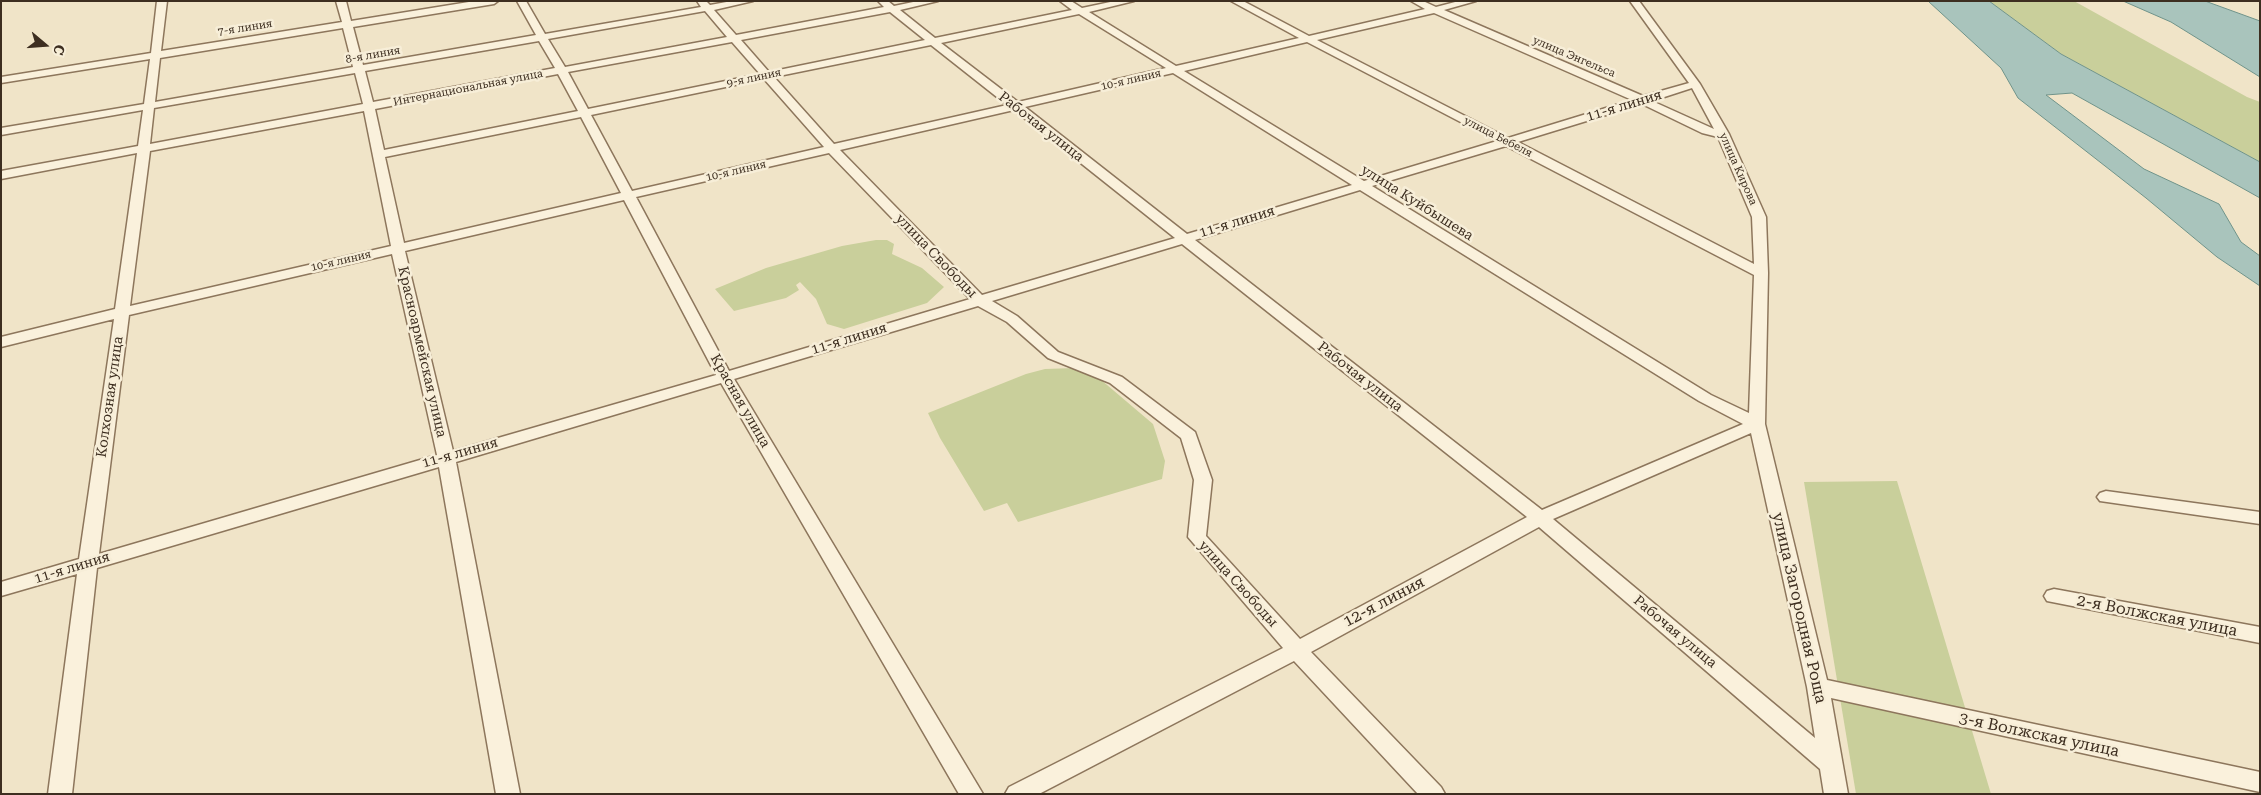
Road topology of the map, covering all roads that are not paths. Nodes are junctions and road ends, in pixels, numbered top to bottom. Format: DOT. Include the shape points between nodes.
graph roads {
  1 [pos="162,1"];
  2 [pos="341,1"];
  3 [pos="494,1"];
  4 [pos="520,1"];
  5 [pos="749,1"];
  6 [pos="934,1"];
  7 [pos="1064,1"];
  8 [pos="1130,1"];
  9 [pos="1235,1"];
  10 [pos="1414,1"];
  11 [pos="1472,1"];
  12 [pos="1634,1"];
  13 [pos="704,5"];
  14 [pos="888,5"];
  15 [pos="1434,10"];
  16 [pos="1080,11"];
  17 [pos="347,24"];
  18 [pos="543,38"];
  19 [pos="736,39"];
  20 [pos="1308,40"];
  21 [pos="933,42"];
  22 [pos="155,55"];
  23 [pos="359,70"];
  24 [pos="1173,70"];
  25 [pos="562,71"];
  26 [pos="768,75"];
  27 [pos="1,80"];
  28 [pos="1695,84"];
  29 [pos="1642,100"];
  30 [pos="369,106"];
  31 [pos="1014,106"];
  32 [pos="149,107"];
  33 [pos="584,113"];
  34 [pos="1,132"];
  35 [pos="1723,134"];
  36 [pos="1507,142"];
  37 [pos="144,148"];
  38 [pos="832,149"];
  39 [pos="379,155"];
  40 [pos="1,175"];
  41 [pos="1359,185"];
  42 [pos="628,196"];
  43 [pos="1182,238"];
  44 [pos="398,248"];
  45 [pos="1760,273"];
  46 [pos="979,300"];
  47 [pos="122,312"];
  48 [pos="1,342"];
  49 [pos="725,376"];
  50 [pos="1757,424"];
  51 [pos="446,457"];
  52 [pos="2106,497"];
  53 [pos="1540,518"];
  54 [pos="2260,518"];
  55 [pos="88,563"];
  56 [pos="1,589"];
  57 [pos="2054,596"];
  58 [pos="2260,635"];
  59 [pos="1297,650"];
  60 [pos="1818,687"];
  61 [pos="1829,763"];
  62 [pos="2260,782"];
  63 [pos="60,794"];
  64 [pos="508,794"];
  65 [pos="971,794"];
  66 [pos="1017,794"];
  67 [pos="1433,794"];
  68 [pos="1836,794"];
  1 -- 22 [label="street, Колхозная улица"];
  2 -- 17 [label="street, Красноармейская улица"];
  3 -- 17 [label="street, 7-я линия"];
  4 -- 18 [label="street, Красная улица"];
  5 -- 13 [label="street, 8-я линия"];
  6 -- 14 [label="street, Интернациональная улица"];
  7 -- 16 [label="street, улица Куйбышева"];
  8 -- 16 [label="street, 9-я линия"];
  9 -- 20 [label="street, улица Бебеля"];
  10 -- 15 [label="street, улица Энгельса"];
  11 -- 15 [label="street, 10-я линия"];
  12 -- 28 [label="street, улица Кирова"];
  13 -- 18 [label="street, 8-я линия"];
  13 -- 19 [label="street, улица Свободы"];
  14 -- 19 [label="street, Интернациональная улица"];
  14 -- 21 [label="street, Рабочая улица"];
  15 -- 20 [label="street, 10-я линия"];
  15 -- 29 [label="street, улица Энгельса"];
  16 -- 21 [label="street, 9-я линия"];
  16 -- 24 [label="street, улица Куйбышева"];
  17 -- 22 [label="street, 7-я линия"];
  17 -- 23 [label="street, Красноармейская улица"];
  18 -- 23 [label="street, 8-я линия"];
  18 -- 25 [label="street, Красная улица"];
  19 -- 25 [label="street, Интернациональная улица"];
  19 -- 26 [label="street, улица Свободы"];
  20 -- 24 [label="street, 10-я линия"];
  20 -- 36 [label="street, улица Бебеля"];
  21 -- 26 [label="street, 9-я линия"];
  21 -- 31 [label="street, Рабочая улица"];
  22 -- 27 [label="street, 7-я линия"];
  22 -- 32 [label="street, Колхозная улица"];
  23 -- 30 [label="street, Красноармейская улица"];
  23 -- 32 [label="street, 8-я линия"];
  24 -- 31 [label="street, 10-я линия"];
  24 -- 41 [label="street, улица Куйбышева"];
  25 -- 30 [label="street, Интернациональная улица"];
  25 -- 33 [label="street, Красная улица"];
  26 -- 33 [label="street, 9-я линия"];
  26 -- 38 [label="street, улица Свободы"];
  28 -- 29 [label="street, 11-я линия"];
  28 -- 35 [label="street, улица Кирова"];
  29 -- 35 [label="street, улица Энгельса" via="1706,131"];
  29 -- 36 [label="street, 11-я линия"];
  30 -- 37 [label="street, Интернациональная улица"];
  30 -- 39 [label="street, Красноармейская улица"];
  31 -- 38 [label="street, 10-я линия"];
  31 -- 43 [label="street, Рабочая улица"];
  32 -- 34 [label="street, 8-я линия"];
  32 -- 37 [label="street, Колхозная улица"];
  33 -- 39 [label="street, 9-я линия"];
  33 -- 42 [label="street, Красная улица"];
  35 -- 45 [label="street, улица Кирова" via="1759,216"];
  36 -- 41 [label="street, 11-я линия"];
  36 -- 45 [label="street, улица Бебеля"];
  37 -- 40 [label="street, Интернациональная улица"];
  37 -- 47 [label="street, Колхозная улица"];
  38 -- 42 [label="street, 10-я линия"];
  38 -- 46 [label="street, улица Свободы"];
  39 -- 44 [label="street, Красноармейская улица"];
  41 -- 43 [label="street, 11-я линия"];
  41 -- 50 [label="street, улица Куйбышева" via="1705,398"];
  42 -- 44 [label="street, 10-я линия"];
  42 -- 49 [label="street, Красная улица"];
  43 -- 46 [label="street, 11-я линия"];
  43 -- 53 [label="street, Рабочая улица"];
  44 -- 47 [label="street, 10-я линия"];
  44 -- 51 [label="street, Красноармейская улица"];
  45 -- 50 [label="street, улица Кирова"];
  46 -- 49 [label="street, 11-я линия"];
  46 -- 59 [label="street, улица Свободы" via="1012,319 1053,355 1116,380 1189,436 1203,480 1197,537"];
  47 -- 48 [label="street, 10-я линия"];
  47 -- 55 [label="street, Колхозная улица"];
  49 -- 51 [label="street, 11-я линия"];
  49 -- 65 [label="street, Красная улица"];
  50 -- 53 [label="street, 12-я линия"];
  50 -- 60 [label="street, улица Загородная Роща"];
  51 -- 55 [label="street, 11-я линия"];
  51 -- 64 [label="street, Красноармейская улица"];
  52 -- 54 [label="street"];
  53 -- 59 [label="street, 12-я линия"];
  53 -- 61 [label="street, Рабочая улица"];
  55 -- 56 [label="street, 11-я линия"];
  55 -- 63 [label="street, Колхозная улица"];
  57 -- 58 [label="street, 2-я Волжская улица"];
  59 -- 66 [label="street, 12-я линия"];
  59 -- 67 [label="street, улица Свободы"];
  60 -- 61 [label="street, улица Загородная Роща"];
  60 -- 62 [label="street, 3-я Волжская улица"];
  61 -- 68 [label="street, улица Загородная Роща"];
}
